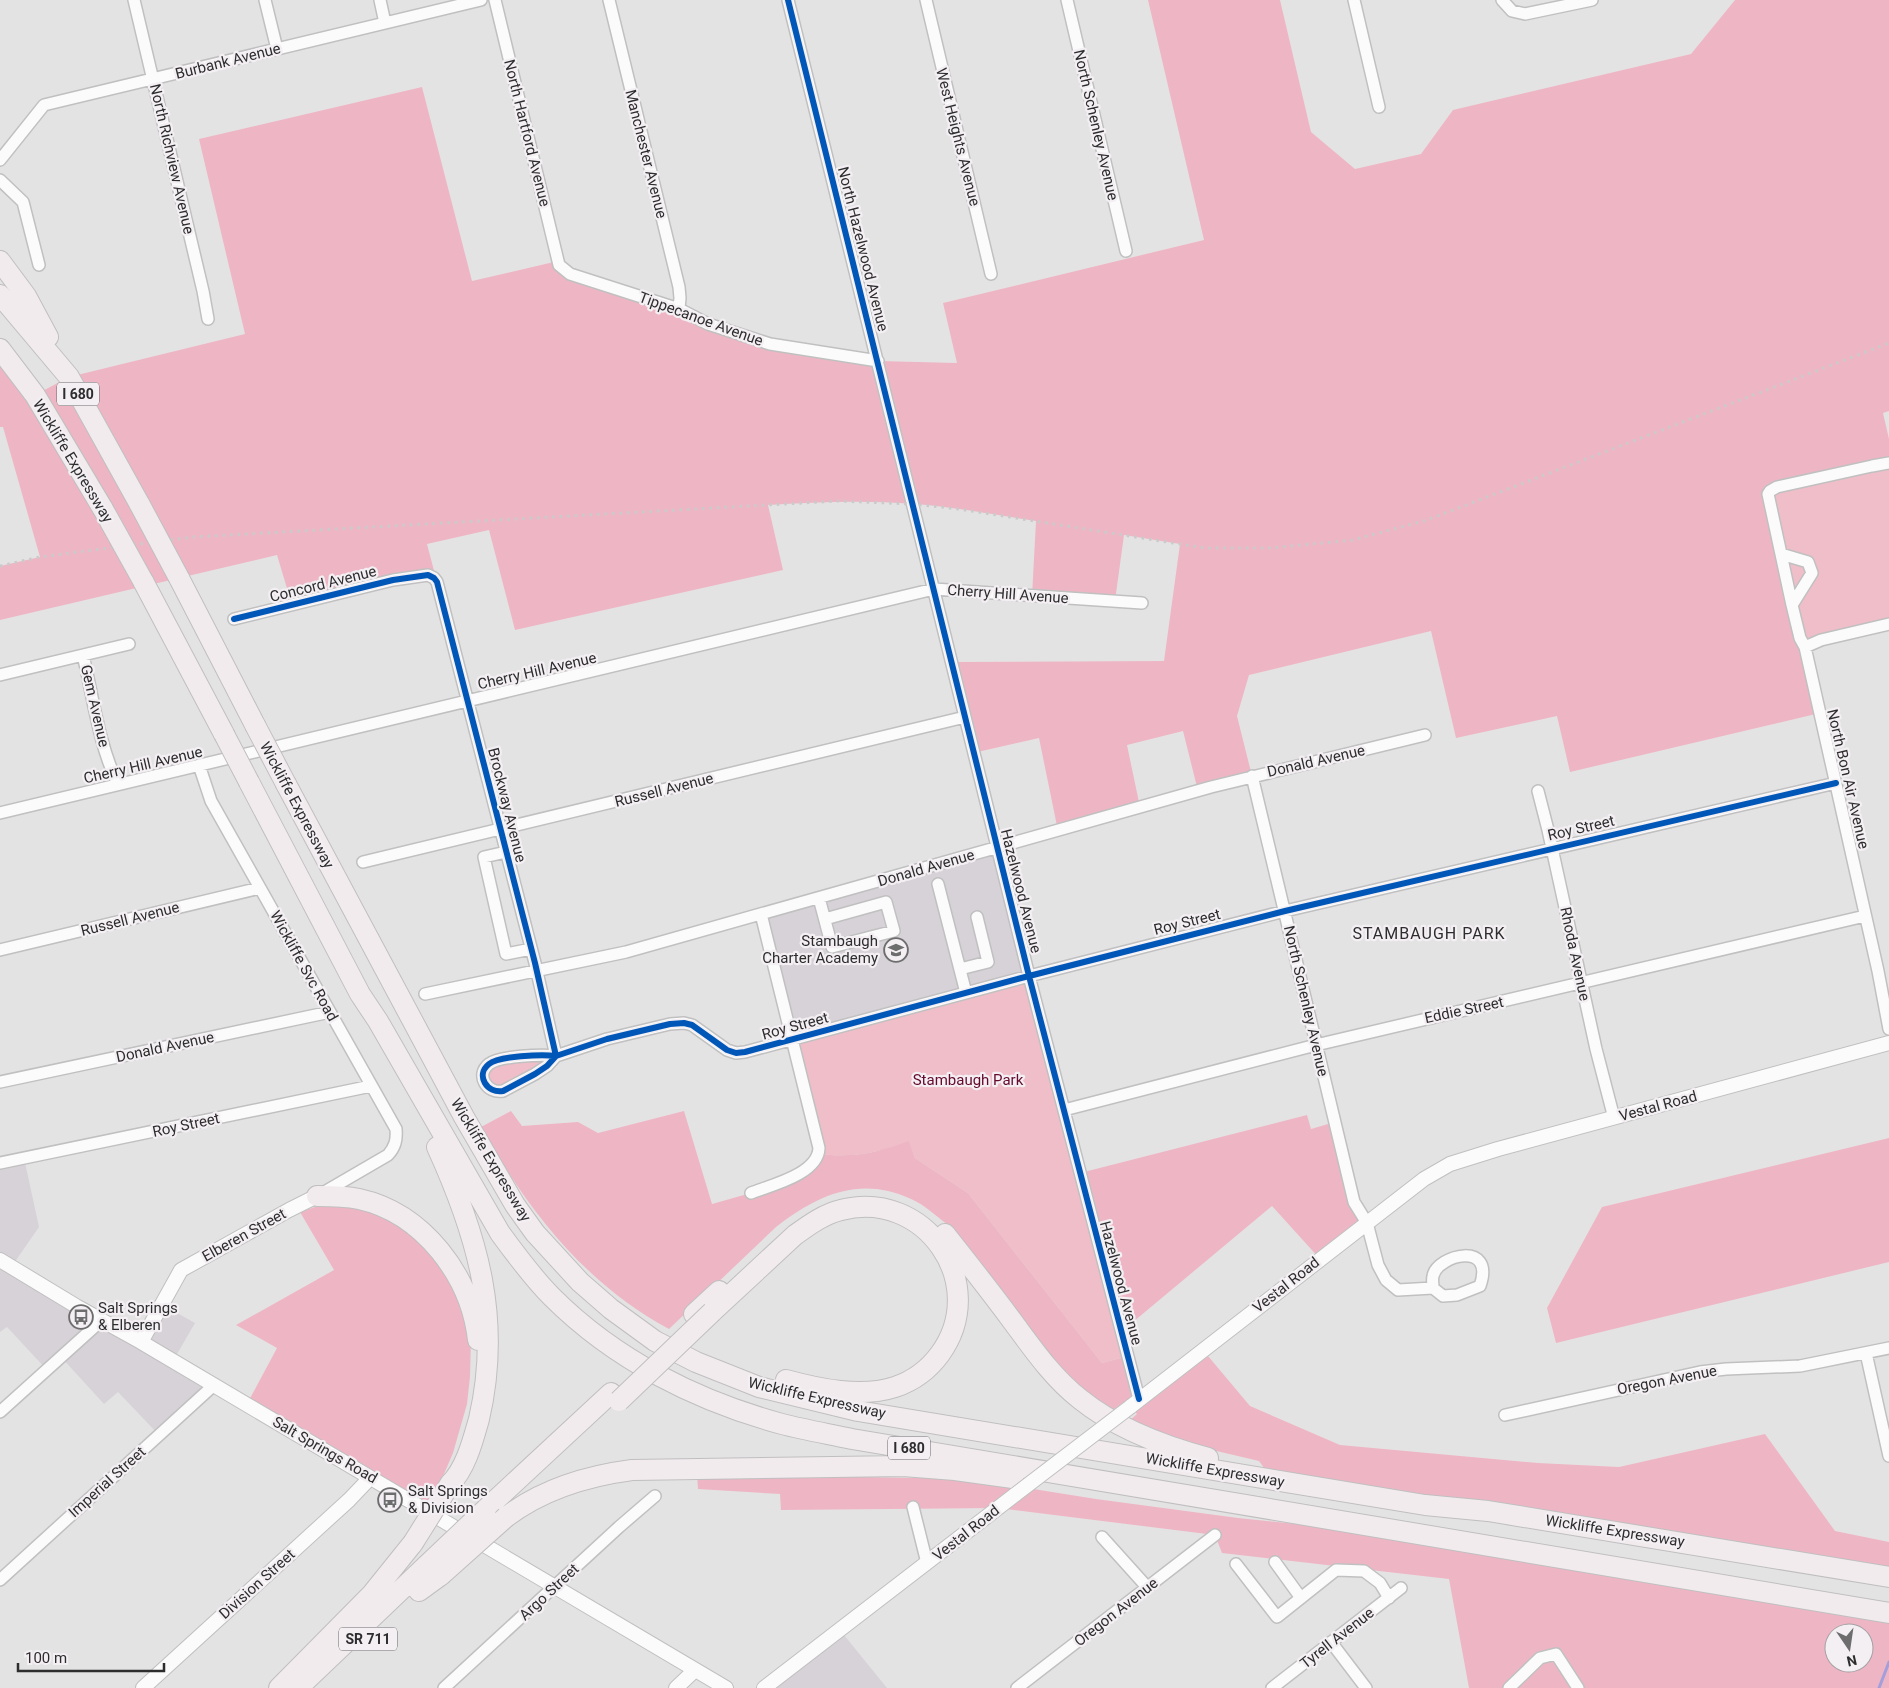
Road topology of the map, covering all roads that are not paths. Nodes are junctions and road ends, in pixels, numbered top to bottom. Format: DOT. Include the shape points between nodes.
graph roads {
  1 [pos="134,0"];
  2 [pos="265,0"];
  3 [pos="380,0"];
  4 [pos="481,0"];
  5 [pos="495,0"];
  6 [pos="609,0"];
  7 [pos="788,0"];
  8 [pos="926,0"];
  9 [pos="1067,0"];
  10 [pos="1354,0"];
  11 [pos="1502,0"];
  12 [pos="1592,0"];
  13 [pos="385,23"];
  14 [pos="277,49"];
  15 [pos="153,79"];
  16 [pos="1379,107"];
  17 [pos="0,160"];
  18 [pos="0,180"];
  19 [pos="1126,251"];
  20 [pos="0,261"];
  21 [pos="39,265"];
  22 [pos="559,265"];
  23 [pos="991,274"];
  24 [pos="0,295"];
  25 [pos="679,309"];
  26 [pos="208,319"];
  27 [pos="0,349"];
  28 [pos="878,361"];
  29 [pos="69,376"];
  30 [pos="1889,464"];
  31 [pos="914,504"];
  32 [pos="1781,554"];
  33 [pos="418,575"];
  34 [pos="934,589"];
  35 [pos="1142,603"];
  36 [pos="1792,605"];
  37 [pos="234,619"];
  38 [pos="1889,624"];
  39 [pos="129,644"];
  40 [pos="1805,647"];
  41 [pos="83,655"];
  42 [pos="0,675"];
  43 [pos="467,701"];
  44 [pos="964,717"];
  45 [pos="1425,735"];
  46 [pos="199,765"];
  47 [pos="1252,776"];
  48 [pos="1836,783"];
  49 [pos="118,784"];
  50 [pos="1538,790"];
  51 [pos="0,812"];
  52 [pos="500,829"];
  53 [pos="997,848"];
  54 [pos="1552,848"];
  55 [pos="506,852"];
  56 [pos="363,862"];
  57 [pos="938,884"];
  58 [pos="260,888"];
  59 [pos="819,898"];
  60 [pos="1285,911"];
  61 [pos="761,914"];
  62 [pos="1866,916"];
  63 [pos="977,917"];
  64 [pos="825,919"];
  65 [pos="531,949"];
  66 [pos="0,950"];
  67 [pos="960,969"];
  68 [pos="536,970"];
  69 [pos="1029,976"];
  70 [pos="1582,983"];
  71 [pos="966,993"];
  72 [pos="360,994"];
  73 [pos="425,994"];
  74 [pos="330,1012"];
  75 [pos="1889,1029"];
  76 [pos="792,1039"];
  77 [pos="1889,1043"];
  78 [pos="1316,1044"];
  79 [pos="556,1056"];
  80 [pos="0,1082"];
  81 [pos="371,1086"];
  82 [pos="1064,1110"];
  83 [pos="1614,1118"];
  84 [pos="378,1160"];
  85 [pos="0,1163"];
  86 [pos="495,1172"];
  87 [pos="751,1193"];
  88 [pos="317,1196"];
  89 [pos="1367,1223"];
  90 [pos="0,1260"];
  91 [pos="1434,1288"];
  92 [pos="703,1313"];
  93 [pos="102,1320"];
  94 [pos="141,1342"];
  95 [pos="1889,1348"];
  96 [pos="1866,1353"];
  97 [pos="214,1385"];
  98 [pos="1135,1403"];
  99 [pos="0,1412"];
  100 [pos="1505,1415"];
  101 [pos="1889,1456"];
  102 [pos="370,1478"];
  103 [pos="1273,1480"];
  104 [pos="450,1484"];
  105 [pos="1181,1493"];
  106 [pos="655,1496"];
  107 [pos="913,1508"];
  108 [pos="497,1513"];
  109 [pos="1215,1535"];
  110 [pos="1102,1537"];
  111 [pos="1275,1562"];
  112 [pos="927,1564"];
  113 [pos="1236,1564"];
  114 [pos="435,1571"];
  115 [pos="1889,1577"];
  116 [pos="0,1580"];
  117 [pos="556,1587"];
  118 [pos="1148,1587"];
  119 [pos="1401,1588"];
  120 [pos="1301,1598"];
  121 [pos="1389,1598"];
  122 [pos="1889,1613"];
  123 [pos="1332,1642"];
  124 [pos="695,1670"];
  125 [pos="143,1688"];
  126 [pos="279,1688"];
  127 [pos="298,1688"];
  128 [pos="317,1688"];
  129 [pos="444,1688"];
  130 [pos="676,1688"];
  131 [pos="726,1688"];
  132 [pos="764,1688"];
  133 [pos="1017,1688"];
  134 [pos="1272,1688"];
  135 [pos="1366,1688"];
  136 [pos="1509,1688"];
  137 [pos="1578,1688"];
  1 -- 15 [label="street, North Richview Avenue"];
  2 -- 14 [label="street"];
  3 -- 13 [label="street"];
  4 -- 13 [label="street, Burbank Avenue"];
  5 -- 22 [label="street, North Hartford Avenue"];
  6 -- 25 [label="street, Manchester Avenue" via="679,287"];
  7 -- 28 [label="street, North Hazelwood Avenue"];
  8 -- 23 [label="street, West Heights Avenue"];
  9 -- 19 [label="street, North Schenley Avenue"];
  10 -- 16 [label="street"];
  11 -- 12 [label="street" via="1512,11 1525,14"];
  13 -- 14 [label="street, Burbank Avenue"];
  14 -- 15 [label="street, Burbank Avenue"];
  15 -- 17 [label="street, Burbank Avenue" via="44,105"];
  15 -- 26 [label="street, North Richview Avenue"];
  18 -- 21 [label="street" via="23,202"];
  20 -- 29 [label="highway" via="26,296"];
  22 -- 25 [label="street, Tippecanoe Avenue" via="570,274"];
  24 -- 29 [label="highway, Wickliffe Expressway / I 680"];
  25 -- 28 [label="street, Tippecanoe Avenue" via="708,324 770,344"];
  27 -- 72 [label="highway, Wickliffe Expressway / I 680, bridge" via="35,395 103,509"];
  28 -- 31 [label="street, North Hazelwood Avenue"];
  29 -- 86 [label="highway, Wickliffe Expressway / I 680, bridge"];
  30 -- 32 [label="street, North Bon Air Avenue" via="1770,491 1769,500"];
  31 -- 34 [label="street, Hazelwood Avenue"];
  32 -- 36 [label="street, North Bon Air Avenue"];
  32 -- 36 [label="street" via="1808,562 1812,569 1809,580"];
  33 -- 37 [label="street, Concord Avenue"];
  33 -- 43 [label="street, Brockway Avenue" via="428,575 437,582"];
  34 -- 35 [label="street, Cherry Hill Avenue"];
  34 -- 43 [label="street, Cherry Hill Avenue"];
  34 -- 44 [label="street, Hazelwood Avenue"];
  36 -- 40 [label="street, North Bon Air Avenue"];
  38 -- 40 [label="street" via="1821,640"];
  39 -- 41 [label="street"];
  40 -- 48 [label="street, North Bon Air Avenue"];
  41 -- 42 [label="street"];
  41 -- 49 [label="street, Gem Avenue" via="105,751"];
  43 -- 46 [label="street, Cherry Hill Avenue"];
  43 -- 52 [label="street, Brockway Avenue"];
  44 -- 52 [label="street, Russell Avenue"];
  44 -- 53 [label="street, Hazelwood Avenue"];
  45 -- 47 [label="street, Donald Avenue"];
  46 -- 49 [label="street, Cherry Hill Avenue"];
  46 -- 58 [label="street, Wickliffe Svc Road" via="211,801"];
  47 -- 53 [label="street, Donald Avenue"];
  47 -- 60 [label="street, North Schenley Avenue"];
  48 -- 54 [label="street, Roy Street"];
  48 -- 62 [label="street, North Bon Air Avenue"];
  49 -- 51 [label="street, Cherry Hill Avenue"];
  50 -- 54 [label="street, Rhoda Avenue"];
  52 -- 55 [label="street, Brockway Avenue"];
  52 -- 56 [label="street, Russell Avenue"];
  53 -- 59 [label="street, Donald Avenue"];
  53 -- 69 [label="street, Hazelwood Avenue"];
  54 -- 60 [label="street, Roy Street"];
  54 -- 70 [label="street, Rhoda Avenue"];
  55 -- 65 [label="street, Brockway Avenue"];
  55 -- 65 [label="street" via="484,857 506,954"];
  57 -- 67 [label="street"];
  58 -- 66 [label="street, Russell Avenue"];
  58 -- 74 [label="street, Wickliffe Svc Road"];
  59 -- 61 [label="street, Donald Avenue"];
  59 -- 64 [label="street"];
  60 -- 69 [label="street, Roy Street"];
  60 -- 78 [label="street, North Schenley Avenue"];
  61 -- 68 [label="street, Donald Avenue" via="626,952"];
  61 -- 76 [label="street"];
  62 -- 70 [label="street, Eddie Street"];
  62 -- 75 [label="street, North Bon Air Avenue"];
  63 -- 67 [label="street" via="988,962"];
  64 -- 64 [label="street" via="832,947 894,931 886,902"];
  65 -- 68 [label="street, Brockway Avenue"];
  67 -- 71 [label="street"];
  68 -- 73 [label="street, Donald Avenue"];
  68 -- 79 [label="street, Brockway Avenue"];
  69 -- 71 [label="street, Roy Street"];
  69 -- 82 [label="street, Hazelwood Avenue"];
  70 -- 78 [label="street, Eddie Street"];
  70 -- 83 [label="street, Rhoda Avenue"];
  71 -- 76 [label="street, Roy Street"];
  72 -- 104 [label="highway" via="371,1025 428,1126 445,1164 472,1237 483,1282 488,1343 484,1394 470,1446 458,1475"];
  72 -- 105 [label="highway, Wickliffe Expressway / I 680" via="500,1233 551,1296 618,1352 699,1396 783,1424 852,1439"];
  74 -- 80 [label="street, Donald Avenue"];
  74 -- 81 [label="street, Wickliffe Svc Road"];
  76 -- 79 [label="street, Roy Street" via="736,1052 719,1046 692,1024 670,1024 607,1039"];
  76 -- 87 [label="street" via="819,1154 812,1166 801,1173"];
  77 -- 83 [label="street, Vestal Road"];
  78 -- 82 [label="street, Eddie Street"];
  78 -- 89 [label="street, North Schenley Avenue" via="1354,1202"];
  79 -- 79 [label="street, Roy Street" via="530,1055 493,1061 483,1072 484,1083 494,1091 503,1091 535,1074"];
  81 -- 84 [label="street, Wickliffe Svc Road" via="396,1129 397,1137 392,1150"];
  81 -- 85 [label="street, Roy Street"];
  82 -- 98 [label="street, Hazelwood Avenue"];
  83 -- 89 [label="street, Vestal Road" via="1450,1164 1424,1179"];
  84 -- 88 [label="street, Elberen Street"];
  86 -- 92 [label="highway" via="572,1262 627,1310 663,1334 692,1348 730,1364 788,1381 852,1391 902,1384 925,1371 944,1348 952,1331 957,1293 949,1261 939,1243 925,1229 893,1211 860,1207 835,1212 805,1228"];
  86 -- 103 [label="highway, Wickliffe Expressway / I 680" via="515,1205 556,1258 592,1293 655,1341 718,1372 781,1393 858,1411"];
  88 -- 94 [label="street, Elberen Street" via="181,1270"];
  88 -- 104 [label="highway" via="360,1200 399,1216 438,1248 466,1292 477,1328 478,1370 469,1420"];
  89 -- 91 [label="street, North Schenley Avenue" via="1378,1265 1386,1280 1398,1290"];
  89 -- 98 [label="street, Vestal Road"];
  90 -- 93 [label="street, Salt Springs Road"];
  91 -- 91 [label="street" via="1443,1296 1457,1295 1480,1286 1484,1274 1482,1264 1476,1258 1463,1256 1449,1260 1433,1275"];
  92 -- 103 [label="highway" via="782,1230 808,1212 848,1196 895,1200 923,1213 940,1227 1046,1365 1089,1406 1160,1443 1203,1457 1256,1468"];
  92 -- 108 [label="highway"];
  93 -- 94 [label="street, Salt Springs Road"];
  93 -- 99 [label="street"];
  94 -- 97 [label="street, Salt Springs Road"];
  95 -- 96 [label="street, Oregon Avenue"];
  96 -- 100 [label="street, Oregon Avenue" via="1800,1366 1700,1372"];
  96 -- 101 [label="street"];
  97 -- 102 [label="street, Salt Springs Road"];
  97 -- 116 [label="street, Imperial Street"];
  98 -- 112 [label="street, Vestal Road, bridge"];
  102 -- 117 [label="street, Salt Springs Road"];
  102 -- 125 [label="street, Division Street"];
  103 -- 115 [label="highway, Wickliffe Expressway / I 680" via="1425,1505 1488,1511"];
  104 -- 126 [label="highway, bridge" via="413,1543 372,1594"];
  105 -- 108 [label="highway" via="1077,1486 903,1466 659,1468 614,1472 569,1484"];
  105 -- 122 [label="highway, Wickliffe Expressway / I 680"];
  106 -- 117 [label="street, Argo Street"];
  107 -- 112 [label="street"];
  108 -- 114 [label="highway, bridge"];
  109 -- 118 [label="street, Oregon Avenue"];
  110 -- 118 [label="street"];
  111 -- 120 [label="street"];
  112 -- 132 [label="street, Vestal Road"];
  113 -- 120 [label="street" via="1276,1617"];
  114 -- 127 [label="highway"];
  114 -- 128 [label="highway, SR 711" via="419,1591"];
  117 -- 124 [label="street, Salt Springs Road"];
  117 -- 129 [label="street, Argo Street"];
  118 -- 133 [label="street, Oregon Avenue"];
  119 -- 121 [label="street, Tyrell Avenue"];
  120 -- 121 [label="street" via="1336,1570 1349,1570 1364,1571 1380,1583"];
  121 -- 123 [label="street, Tyrell Avenue"];
  123 -- 134 [label="street, Tyrell Avenue"];
  123 -- 135 [label="street"];
  124 -- 130 [label="street"];
  124 -- 131 [label="street, Salt Springs Road"];
  136 -- 137 [label="street" via="1540,1658 1556,1654"];
}
